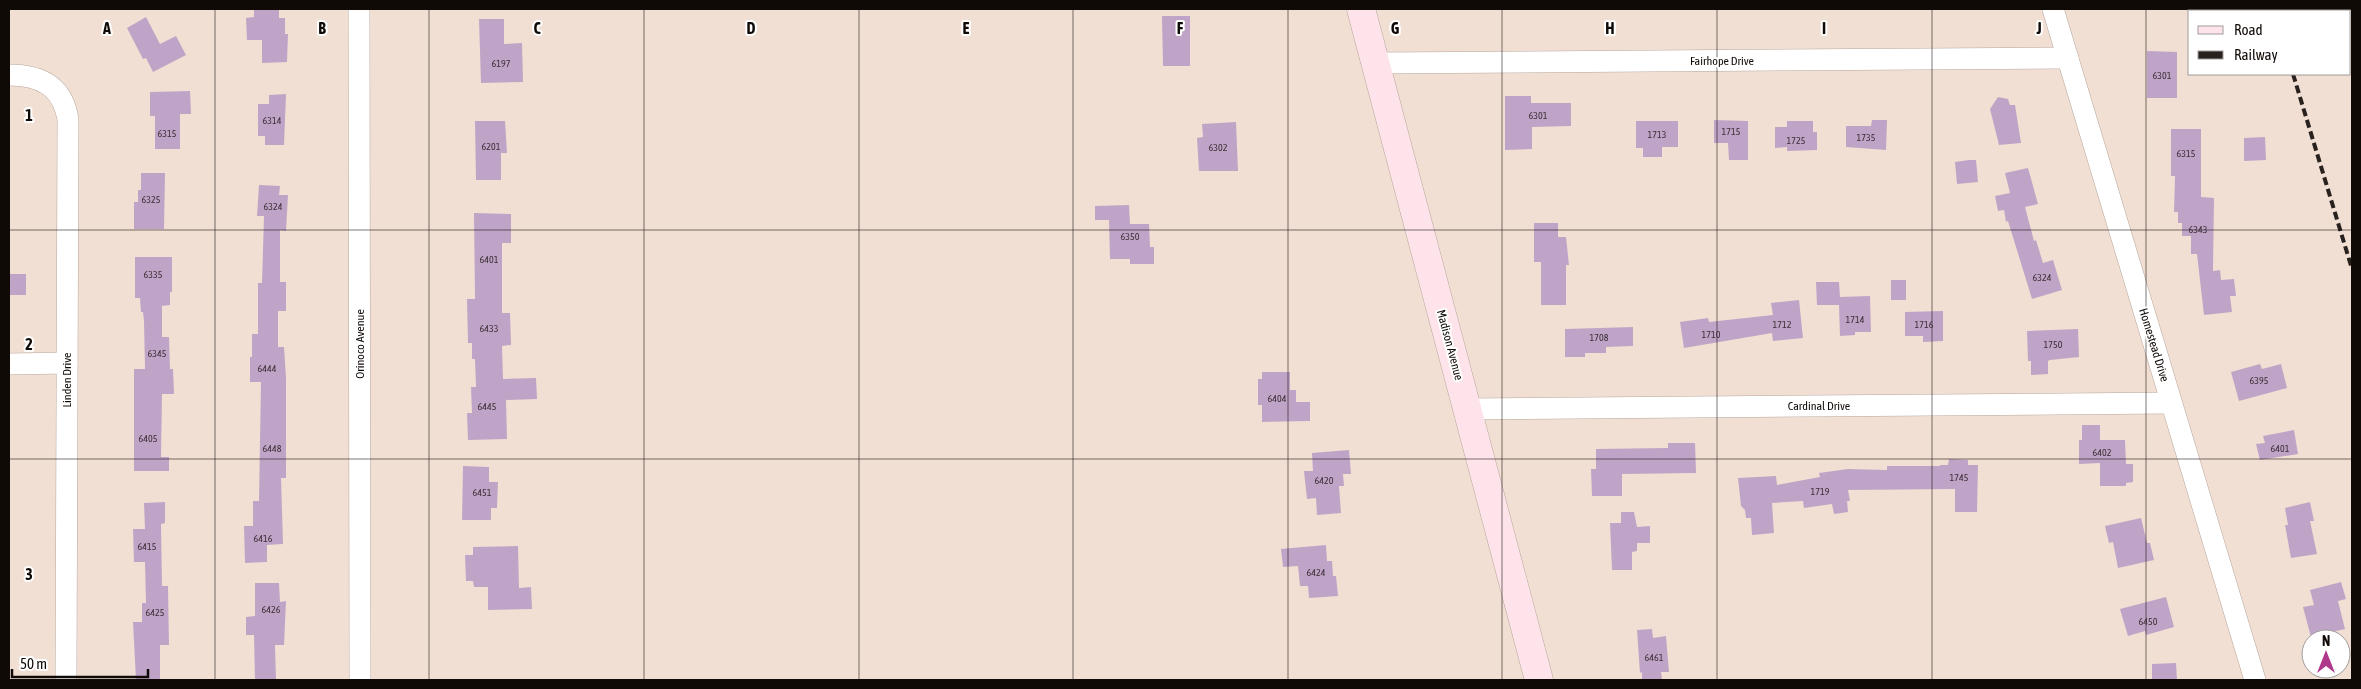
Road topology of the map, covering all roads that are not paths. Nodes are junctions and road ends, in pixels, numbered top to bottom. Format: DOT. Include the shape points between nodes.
graph roads {
  1 [pos="359,9"];
  2 [pos="1362,9"];
  3 [pos="2053,9"];
  4 [pos="2068,58"];
  5 [pos="1376,63"];
  6 [pos="9,75"];
  7 [pos="67,363"];
  8 [pos="9,364"];
  9 [pos="2171,403"];
  10 [pos="1467,409"];
  11 [pos="66,680"];
  12 [pos="360,680"];
  13 [pos="1539,680"];
  14 [pos="2255,680"];
  1 -- 12 [label="street, Orinoco Avenue"];
  2 -- 5 [label="main road, Madison Avenue"];
  3 -- 4 [label="street, Homestead Drive"];
  4 -- 5 [label="street, Fairhope Drive"];
  4 -- 9 [label="street, Homestead Drive"];
  5 -- 10 [label="main road, Madison Avenue"];
  6 -- 7 [label="street, Linden Drive" via="34,76 50,86 64,105 68,120"];
  7 -- 8 [label="street"];
  7 -- 11 [label="street, Linden Drive"];
  9 -- 10 [label="street, Cardinal Drive"];
  9 -- 14 [label="street, Homestead Drive"];
  10 -- 13 [label="main road, Madison Avenue"];
}
